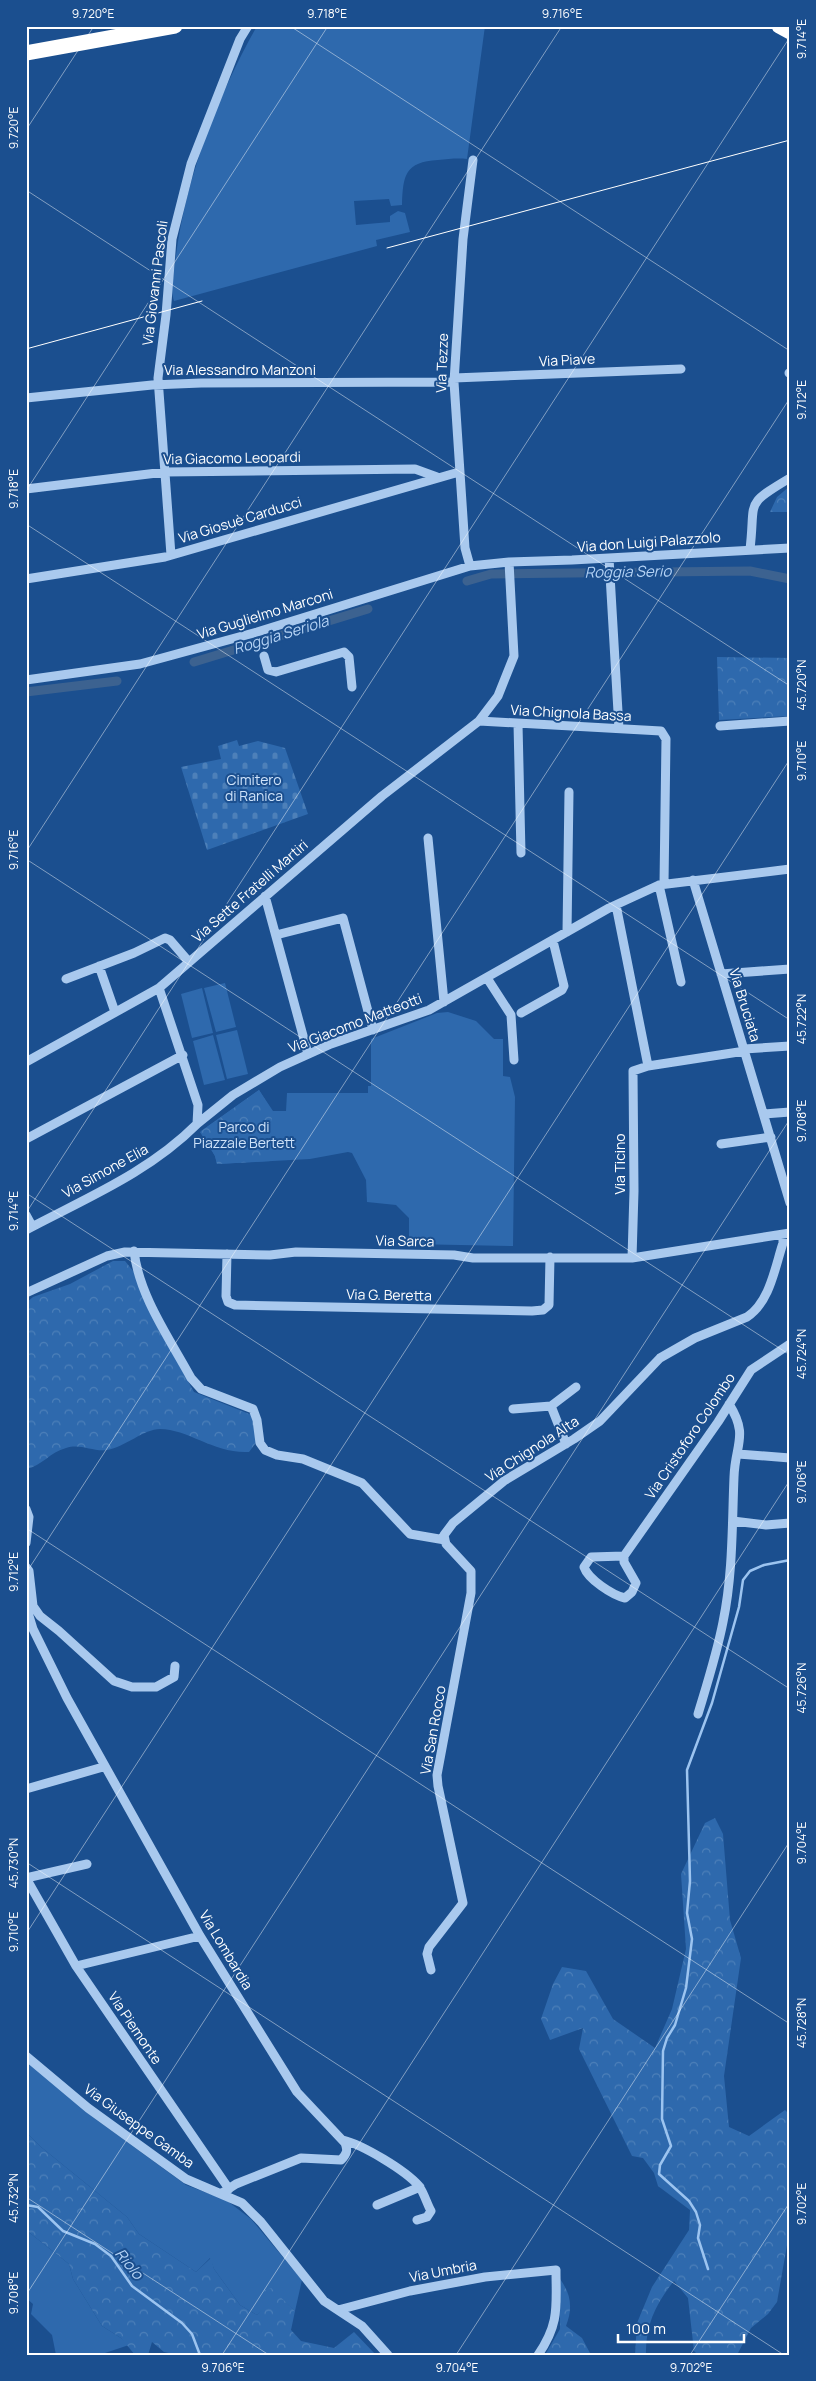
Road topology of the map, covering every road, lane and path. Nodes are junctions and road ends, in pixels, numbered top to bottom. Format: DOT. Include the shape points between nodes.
graph roads {
  1 [pos="175,26"];
  2 [pos="248,26"];
  3 [pos="779,26"];
  4 [pos="790,32"];
  5 [pos="26,53"];
  6 [pos="473,160"];
  7 [pos="681,369"];
  8 [pos="454,380"];
  9 [pos="159,384"];
  10 [pos="26,398"];
  11 [pos="165,472"];
  12 [pos="459,472"];
  13 [pos="437,477"];
  14 [pos="790,478"];
  15 [pos="26,488"];
  16 [pos="790,548"];
  17 [pos="750,549"];
  18 [pos="171,555"];
  19 [pos="609,558"];
  20 [pos="509,562"];
  21 [pos="470,566"];
  22 [pos="26,579"];
  23 [pos="264,656"];
  24 [pos="26,680"];
  25 [pos="352,687"];
  26 [pos="480,721"];
  27 [pos="790,721"];
  28 [pos="518,724"];
  29 [pos="720,726"];
  30 [pos="619,729"];
  31 [pos="569,792"];
  32 [pos="428,838"];
  33 [pos="521,854"];
  34 [pos="790,868"];
  35 [pos="693,880"];
  36 [pos="661,884"];
  37 [pos="265,896"];
  38 [pos="616,904"];
  39 [pos="567,932"];
  40 [pos="276,935"];
  41 [pos="553,941"];
  42 [pos="189,962"];
  43 [pos="99,966"];
  44 [pos="790,969"];
  45 [pos="721,974"];
  46 [pos="487,978"];
  47 [pos="66,979"];
  48 [pos="681,982"];
  49 [pos="159,988"];
  50 [pos="444,1002"];
  51 [pos="115,1012"];
  52 [pos="521,1013"];
  53 [pos="373,1030"];
  54 [pos="790,1046"];
  55 [pos="744,1050"];
  56 [pos="308,1054"];
  57 [pos="183,1055"];
  58 [pos="514,1060"];
  59 [pos="26,1062"];
  60 [pos="648,1066"];
  61 [pos="233,1095"];
  62 [pos="198,1105"];
  63 [pos="790,1112"];
  64 [pos="764,1114"];
  65 [pos="197,1124"];
  66 [pos="771,1137"];
  67 [pos="26,1139"];
  68 [pos="721,1144"];
  69 [pos="790,1204"];
  70 [pos="26,1215"];
  71 [pos="29,1228"];
  72 [pos="787,1234"];
  73 [pos="134,1251"];
  74 [pos="227,1254"];
  75 [pos="550,1257"];
  76 [pos="632,1258"];
  77 [pos="26,1293"];
  78 [pos="790,1344"];
  79 [pos="576,1387"];
  80 [pos="729,1404"];
  81 [pos="551,1406"];
  82 [pos="513,1409"];
  83 [pos="566,1444"];
  84 [pos="738,1454"];
  85 [pos="790,1458"];
  86 [pos="26,1509"];
  87 [pos="733,1521"];
  88 [pos="790,1523"];
  89 [pos="445,1540"];
  90 [pos="26,1543"];
  91 [pos="624,1556"];
  92 [pos="26,1567"];
  93 [pos="26,1606"];
  94 [pos="29,1631"];
  95 [pos="175,1666"];
  96 [pos="698,1714"];
  97 [pos="103,1767"];
  98 [pos="26,1789"];
  99 [pos="87,1864"];
  100 [pos="26,1878"];
  101 [pos="200,1936"];
  102 [pos="76,1966"];
  103 [pos="431,1970"];
  104 [pos="26,2056"];
  105 [pos="343,2140"];
  106 [pos="420,2187"];
  107 [pos="226,2191"];
  108 [pos="377,2205"];
  109 [pos="417,2220"];
  110 [pos="338,2310"];
  111 [pos="388,2355"];
  112 [pos="538,2355"];
  1 -- 5 [label="highway"];
  2 -- 9 [label="street, Via Giovanni Pascoli" via="203,129 180,199 172,239"];
  3 -- 4 [label="highway"];
  6 -- 8 [label="street, Via Tezze" via="464,231"];
  7 -- 8 [label="street, Via Piave"];
  8 -- 9 [label="street, Via Alessandro Manzoni"];
  8 -- 12 [label="street, Via Tezze"];
  9 -- 10 [label="street, Via Alessandro Manzoni"];
  9 -- 11 [label="street, Via Giovanni Pascoli"];
  11 -- 13 [label="street, Via Giacomo Leopardi" via="415,469"];
  11 -- 15 [label="street, Via Giacomo Leopardi"];
  11 -- 18 [label="street, Via Giovanni Pascoli"];
  12 -- 13 [label="street, Via Giosuè Carducci"];
  12 -- 21 [label="street, Via Tezze" via="465,548"];
  13 -- 18 [label="street, Via Giosuè Carducci"];
  14 -- 17 [label="street" via="766,492 752,507"];
  16 -- 17 [label="street, Via don Luigi Palazzolo"];
  17 -- 19 [label="street, Via don Luigi Palazzolo"];
  18 -- 22 [label="street, Via Giosuè Carducci"];
  19 -- 20 [label="street, Via don Luigi Palazzolo"];
  19 -- 30 [label="street"];
  20 -- 21 [label="street, Via Guglielmo Marconi"];
  20 -- 26 [label="street, Via Sette Fratelli Martiri" via="514,656 498,696"];
  21 -- 24 [label="street, Via Guglielmo Marconi" via="258,636 140,664"];
  23 -- 25 [label="street" via="268,670 276,672 344,652 350,657"];
  26 -- 28 [label="street, Via Chignola Bassa"];
  26 -- 37 [label="street, Via Sette Fratelli Martiri" via="382,796"];
  27 -- 29 [label="street"];
  28 -- 30 [label="street, Via Chignola Bassa"];
  28 -- 33 [label="street"];
  30 -- 36 [label="street, Via Chignola Bassa" via="661,731 666,739"];
  31 -- 39 [label="street"];
  32 -- 50 [label="street"];
  34 -- 35 [label="street, Via Giacomo Matteotti"];
  35 -- 36 [label="street, Via Giacomo Matteotti"];
  35 -- 45 [label="street, Via Bruciata"];
  36 -- 38 [label="street, Via Giacomo Matteotti"];
  36 -- 48 [label="street"];
  37 -- 40 [label="street"];
  37 -- 42 [label="street, Via Sette Fratelli Martiri"];
  38 -- 39 [label="street, Via Giacomo Matteotti"];
  38 -- 60 [label="street"];
  39 -- 41 [label="street, Via Giacomo Matteotti"];
  40 -- 53 [label="street" via="343,918"];
  40 -- 56 [label="street"];
  41 -- 46 [label="street, Via Giacomo Matteotti"];
  41 -- 52 [label="street" via="564,986"];
  42 -- 43 [label="street" via="165,938"];
  42 -- 49 [label="street, Via Sette Fratelli Martiri"];
  43 -- 47 [label="street"];
  43 -- 51 [label="street"];
  44 -- 45 [label="street"];
  45 -- 55 [label="street, Via Bruciata"];
  46 -- 50 [label="street, Via Giacomo Matteotti"];
  46 -- 58 [label="street" via="511,1015"];
  49 -- 51 [label="street, Via Sette Fratelli Martiri"];
  49 -- 57 [label="street"];
  50 -- 53 [label="street, Via Giacomo Matteotti"];
  51 -- 59 [label="street, Via Sette Fratelli Martiri"];
  53 -- 56 [label="street, Via Giacomo Matteotti"];
  54 -- 55 [label="street"];
  55 -- 60 [label="street"];
  55 -- 64 [label="street, Via Bruciata"];
  56 -- 61 [label="street, Via Giacomo Matteotti"];
  57 -- 62 [label="street"];
  57 -- 67 [label="street"];
  60 -- 76 [label="street, Via Ticino" via="633,1071"];
  61 -- 62 [label="street, Via Giacomo Matteotti" via="207,1108"];
  61 -- 65 [label="street, Via Giacomo Matteotti"];
  62 -- 65 [label="street"];
  63 -- 64 [label="street"];
  64 -- 66 [label="street, Via Bruciata"];
  65 -- 71 [label="street, Via Simone Elia" via="152,1163"];
  66 -- 68 [label="street"];
  66 -- 69 [label="street, Via Bruciata"];
  70 -- 71 [label="street"];
  72 -- 76 [label="street, Via Sarca"];
  72 -- 83 [label="street, Via Chignola Alta" via="762,1305 755,1312 695,1338 660,1358 600,1421"];
  73 -- 74 [label="street, Via Sarca"];
  73 -- 77 [label="street, Via Sarca" via="107,1256"];
  73 -- 89 [label="street" via="144,1287 191,1378 201,1389 253,1409 260,1443 265,1450 303,1459 362,1482 410,1534"];
  74 -- 75 [label="street, Via Sarca" via="296,1252 473,1258"];
  74 -- 75 [label="street, Via G. Beretta" via="226,1296 228,1302 235,1305 532,1311 543,1310 549,1305"];
  75 -- 76 [label="street, Via Sarca"];
  78 -- 80 [label="street, Via Cristoforo Colombo" via="751,1370"];
  79 -- 81 [label="street"];
  80 -- 84 [label="street" via="738,1419 741,1434"];
  80 -- 91 [label="street, Via Cristoforo Colombo"];
  81 -- 82 [label="street"];
  81 -- 83 [label="street"];
  83 -- 89 [label="street, Via Chignola Alta" via="504,1481 453,1523 444,1535"];
  84 -- 85 [label="street"];
  84 -- 87 [label="street" via="734,1474"];
  86 -- 90 [label="street" via="29,1517"];
  87 -- 88 [label="street" via="766,1525"];
  87 -- 96 [label="street" via="724,1621"];
  89 -- 103 [label="street, Via San Rocco" via="471,1571 470,1593 438,1774 462,1902 429,1947 427,1954"];
  91 -- 91 [label="street" via="636,1583 625,1598 594,1579 584,1567 591,1557"];
  92 -- 95 [label="street" via="33,1606 40,1616 114,1681 132,1687 156,1687 174,1678"];
  93 -- 94 [label="street, Via Lombardia"];
  94 -- 97 [label="street, Via Lombardia"];
  97 -- 98 [label="street"];
  97 -- 101 [label="street, Via Lombardia"];
  99 -- 100 [label="street"];
  100 -- 102 [label="street, Via Piemonte"];
  101 -- 102 [label="street"];
  101 -- 105 [label="street, Via Lombardia" via="297,2092"];
  102 -- 107 [label="street, Via Piemonte"];
  104 -- 107 [label="street, Via Giuseppe Gamba" via="88,2108 186,2179"];
  105 -- 106 [label="street" via="389,2163"];
  105 -- 107 [label="street" via="347,2148 341,2160 301,2158"];
  106 -- 108 [label="street"];
  106 -- 109 [label="street" via="431,2211 428,2217"];
  107 -- 110 [label="street, Via Giuseppe Gamba" via="261,2222 324,2301"];
  110 -- 111 [label="street, Via Giuseppe Gamba" via="362,2326"];
  110 -- 112 [label="street, Via Umbria" via="485,2277 556,2270 553,2331"];
}
